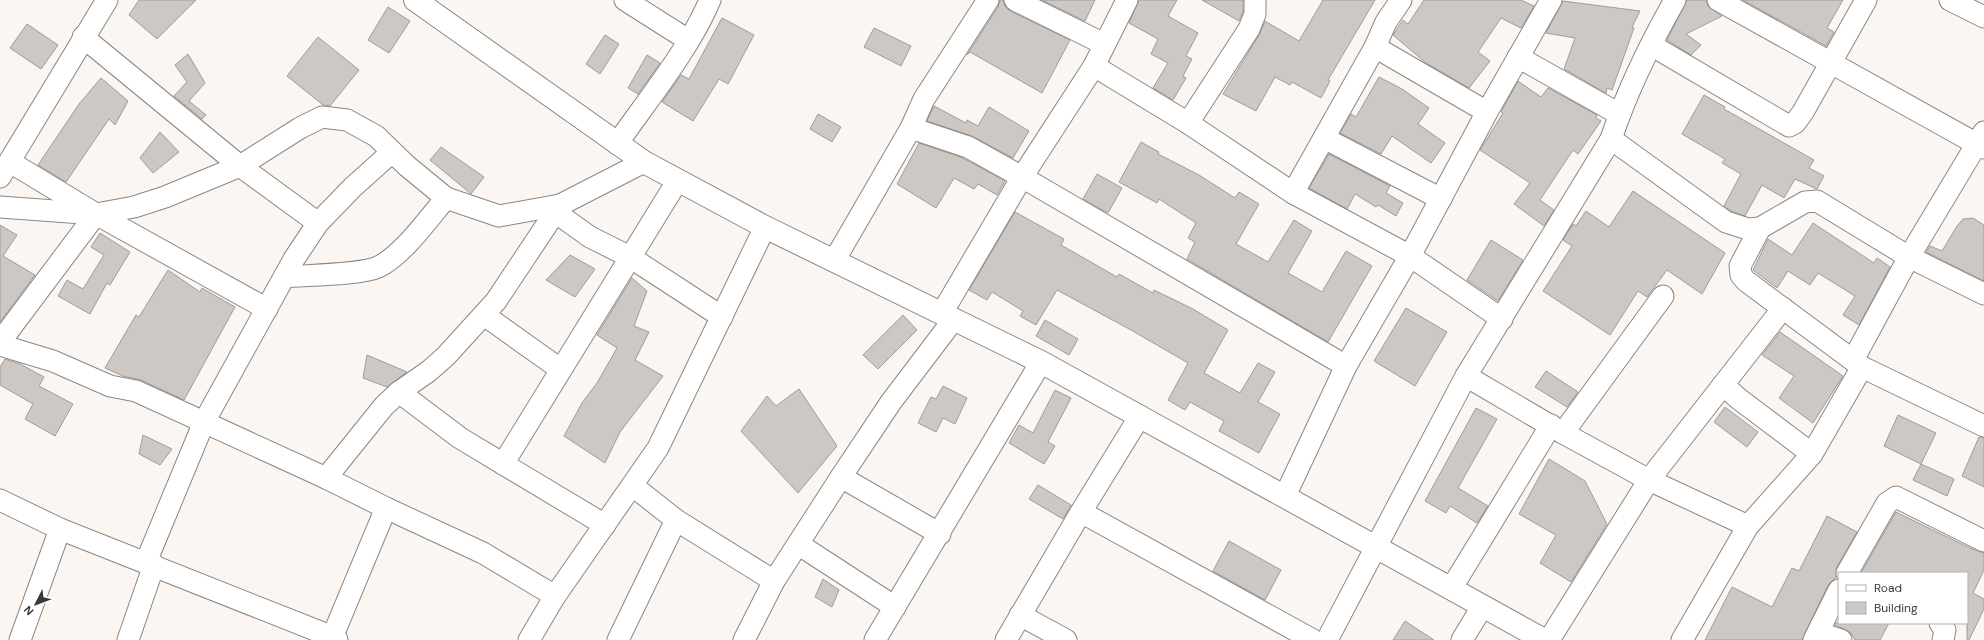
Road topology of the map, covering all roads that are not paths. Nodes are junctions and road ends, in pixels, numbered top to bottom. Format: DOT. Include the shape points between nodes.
graph roads {
  1 [pos="107,0"];
  2 [pos="415,0"];
  3 [pos="625,0"];
  4 [pos="710,0"];
  5 [pos="988,0"];
  6 [pos="1015,0"];
  7 [pos="1126,0"];
  8 [pos="1255,0"];
  9 [pos="1401,0"];
  10 [pos="1551,0"];
  11 [pos="1674,0"];
  12 [pos="1718,0"];
  13 [pos="1866,0"];
  14 [pos="1950,0"];
  15 [pos="1984,17"];
  16 [pos="83,37"];
  17 [pos="688,40"];
  18 [pos="1104,44"];
  19 [pos="1651,45"];
  20 [pos="1375,47"];
  21 [pos="1518,57"];
  22 [pos="1831,63"];
  23 [pos="1094,66"];
  24 [pos="1487,112"];
  25 [pos="1619,114"];
  26 [pos="1188,124"];
  27 [pos="911,128"];
  28 [pos="1324,138"];
  29 [pos="1611,139"];
  30 [pos="1982,141"];
  31 [pos="617,144"];
  32 [pos="392,152"];
  33 [pos="644,162"];
  34 [pos="240,166"];
  35 [pos="5,169"];
  36 [pos="1022,176"];
  37 [pos="678,180"];
  38 [pos="1293,193"];
  39 [pos="446,198"];
  40 [pos="1441,199"];
  41 [pos="0,207"];
  42 [pos="557,208"];
  43 [pos="96,214"];
  44 [pos="318,223"];
  45 [pos="765,227"];
  46 [pos="1760,228"];
  47 [pos="1410,256"];
  48 [pos="630,257"];
  49 [pos="1909,257"];
  50 [pos="834,261"];
  51 [pos="284,277"];
  52 [pos="1984,294"];
  53 [pos="1663,296"];
  54 [pos="1783,308"];
  55 [pos="267,309"];
  56 [pos="484,315"];
  57 [pos="948,316"];
  58 [pos="722,317"];
  59 [pos="1502,319"];
  60 [pos="0,342"];
  61 [pos="0,345"];
  62 [pos="1041,362"];
  63 [pos="1857,363"];
  64 [pos="1346,366"];
  65 [pos="560,369"];
  66 [pos="1466,376"];
  67 [pos="1723,384"];
  68 [pos="399,392"];
  69 [pos="1140,416"];
  70 [pos="204,422"];
  71 [pos="1984,426"];
  72 [pos="1557,429"];
  73 [pos="1812,454"];
  74 [pos="503,464"];
  75 [pos="841,477"];
  76 [pos="326,478"];
  77 [pos="1649,480"];
  78 [pos="633,486"];
  79 [pos="1285,496"];
  80 [pos="0,500"];
  81 [pos="386,508"];
  82 [pos="1081,512"];
  83 [pos="676,520"];
  84 [pos="605,525"];
  85 [pos="1748,526"];
  86 [pos="60,529"];
  87 [pos="940,534"];
  88 [pos="1984,541"];
  89 [pos="798,544"];
  90 [pos="1376,548"];
  91 [pos="150,564"];
  92 [pos="1850,572"];
  93 [pos="774,581"];
  94 [pos="1450,589"];
  95 [pos="1838,592"];
  96 [pos="555,596"];
  97 [pos="895,607"];
  98 [pos="1482,607"];
  99 [pos="1020,614"];
  100 [pos="1941,624"];
  101 [pos="1816,636"];
  102 [pos="334,639"];
  103 [pos="20,640"];
  104 [pos="128,640"];
  105 [pos="529,640"];
  106 [pos="618,640"];
  107 [pos="744,640"];
  108 [pos="875,640"];
  109 [pos="1006,640"];
  110 [pos="1066,640"];
  111 [pos="1313,640"];
  112 [pos="1327,640"];
  113 [pos="1462,640"];
  114 [pos="1544,640"];
  115 [pos="1549,640"];
  116 [pos="1682,640"];
  117 [pos="1841,640"];
  118 [pos="1943,640"];
  1 -- 16 [label="street"];
  2 -- 31 [label="street"];
  3 -- 17 [label="street"];
  4 -- 17 [label="street"];
  5 -- 27 [label="street" via="924,99"];
  6 -- 18 [label="street"];
  7 -- 18 [label="street"];
  8 -- 26 [label="street" via="1255,14 1249,29"];
  9 -- 20 [label="street" via="1386,22"];
  10 -- 21 [label="street"];
  11 -- 19 [label="street"];
  12 -- 22 [label="street"];
  13 -- 22 [label="street"];
  14 -- 15 [label="street"];
  16 -- 34 [label="street"];
  16 -- 35 [label="street"];
  17 -- 31 [label="street"];
  18 -- 23 [label="street"];
  19 -- 22 [label="street" via="1789,126 1795,123"];
  19 -- 25 [label="street"];
  20 -- 24 [label="street"];
  20 -- 28 [label="street"];
  21 -- 24 [label="street"];
  21 -- 25 [label="street"];
  22 -- 30 [label="street"];
  23 -- 26 [label="street"];
  23 -- 36 [label="street"];
  24 -- 40 [label="street"];
  25 -- 29 [label="street"];
  26 -- 38 [label="street"];
  27 -- 36 [label="street" via="968,147"];
  27 -- 50 [label="street"];
  28 -- 38 [label="street"];
  28 -- 40 [label="street"];
  29 -- 46 [label="street" via="1726,222 1748,229"];
  29 -- 59 [label="street"];
  30 -- 49 [label="street"];
  31 -- 33 [label="street"];
  32 -- 34 [label="street" via="376,136 347,120 322,117"];
  32 -- 39 [label="street"];
  32 -- 44 [label="street"];
  33 -- 37 [label="street"];
  33 -- 42 [label="street"];
  34 -- 43 [label="street" via="165,197 134,207"];
  34 -- 44 [label="street"];
  35 -- 43 [label="street"];
  36 -- 57 [label="street"];
  36 -- 64 [label="street"];
  37 -- 45 [label="street"];
  37 -- 48 [label="street"];
  38 -- 47 [label="street"];
  39 -- 42 [label="street" via="499,216"];
  39 -- 51 [label="street" via="394,257 377,268"];
  40 -- 47 [label="street"];
  41 -- 43 [label="street"];
  42 -- 48 [label="street" via="590,237"];
  42 -- 56 [label="street" via="496,301"];
  43 -- 55 [label="street"];
  43 -- 60 [label="street"];
  44 -- 51 [label="street"];
  45 -- 50 [label="street"];
  45 -- 58 [label="street"];
  46 -- 49 [label="street" via="1805,202 1818,201"];
  46 -- 54 [label="street" via="1740,266 1741,275"];
  47 -- 59 [label="street"];
  47 -- 64 [label="street"];
  48 -- 58 [label="street"];
  48 -- 65 [label="street"];
  49 -- 52 [label="street"];
  49 -- 63 [label="street"];
  50 -- 57 [label="street"];
  51 -- 55 [label="street"];
  53 -- 72 [label="street"];
  54 -- 63 [label="street"];
  54 -- 67 [label="street"];
  55 -- 70 [label="street"];
  56 -- 65 [label="street"];
  56 -- 68 [label="street" via="446,356"];
  57 -- 62 [label="street"];
  57 -- 75 [label="street"];
  58 -- 78 [label="street" via="658,448"];
  59 -- 66 [label="street"];
  61 -- 70 [label="street" via="53,361 110,386 136,391"];
  62 -- 69 [label="street"];
  62 -- 87 [label="street"];
  63 -- 71 [label="street"];
  63 -- 73 [label="street"];
  64 -- 79 [label="street"];
  65 -- 74 [label="street"];
  66 -- 72 [label="street"];
  66 -- 90 [label="street"];
  67 -- 73 [label="street"];
  67 -- 77 [label="street"];
  68 -- 74 [label="street" via="460,438"];
  68 -- 76 [label="street" via="384,406"];
  69 -- 79 [label="street"];
  69 -- 82 [label="street"];
  70 -- 76 [label="street"];
  70 -- 91 [label="street"];
  72 -- 77 [label="street"];
  72 -- 94 [label="street"];
  73 -- 85 [label="street"];
  74 -- 84 [label="street"];
  75 -- 87 [label="street"];
  75 -- 89 [label="street"];
  76 -- 81 [label="street"];
  77 -- 85 [label="street"];
  77 -- 115 [label="street"];
  78 -- 83 [label="street"];
  78 -- 84 [label="street"];
  79 -- 90 [label="street"];
  80 -- 86 [label="street"];
  81 -- 96 [label="street" via="483,553"];
  81 -- 102 [label="street"];
  82 -- 99 [label="street"];
  82 -- 111 [label="street"];
  83 -- 93 [label="street"];
  83 -- 106 [label="street"];
  84 -- 96 [label="street"];
  85 -- 116 [label="street"];
  86 -- 91 [label="street"];
  86 -- 103 [label="street"];
  87 -- 97 [label="street"];
  88 -- 92 [label="street" via="1896,498 1887,502"];
  89 -- 93 [label="street"];
  89 -- 97 [label="street"];
  90 -- 94 [label="street"];
  90 -- 112 [label="street"];
  91 -- 102 [label="street"];
  91 -- 104 [label="street"];
  93 -- 107 [label="street"];
  94 -- 98 [label="street"];
  95 -- 101 [label="street"];
  96 -- 105 [label="street"];
  97 -- 108 [label="street"];
  98 -- 113 [label="street"];
  98 -- 114 [label="street"];
  99 -- 109 [label="street"];
  99 -- 110 [label="street"];
  100 -- 118 [label="street" via="1945,630"];
  101 -- 117 [label="street"];
}
